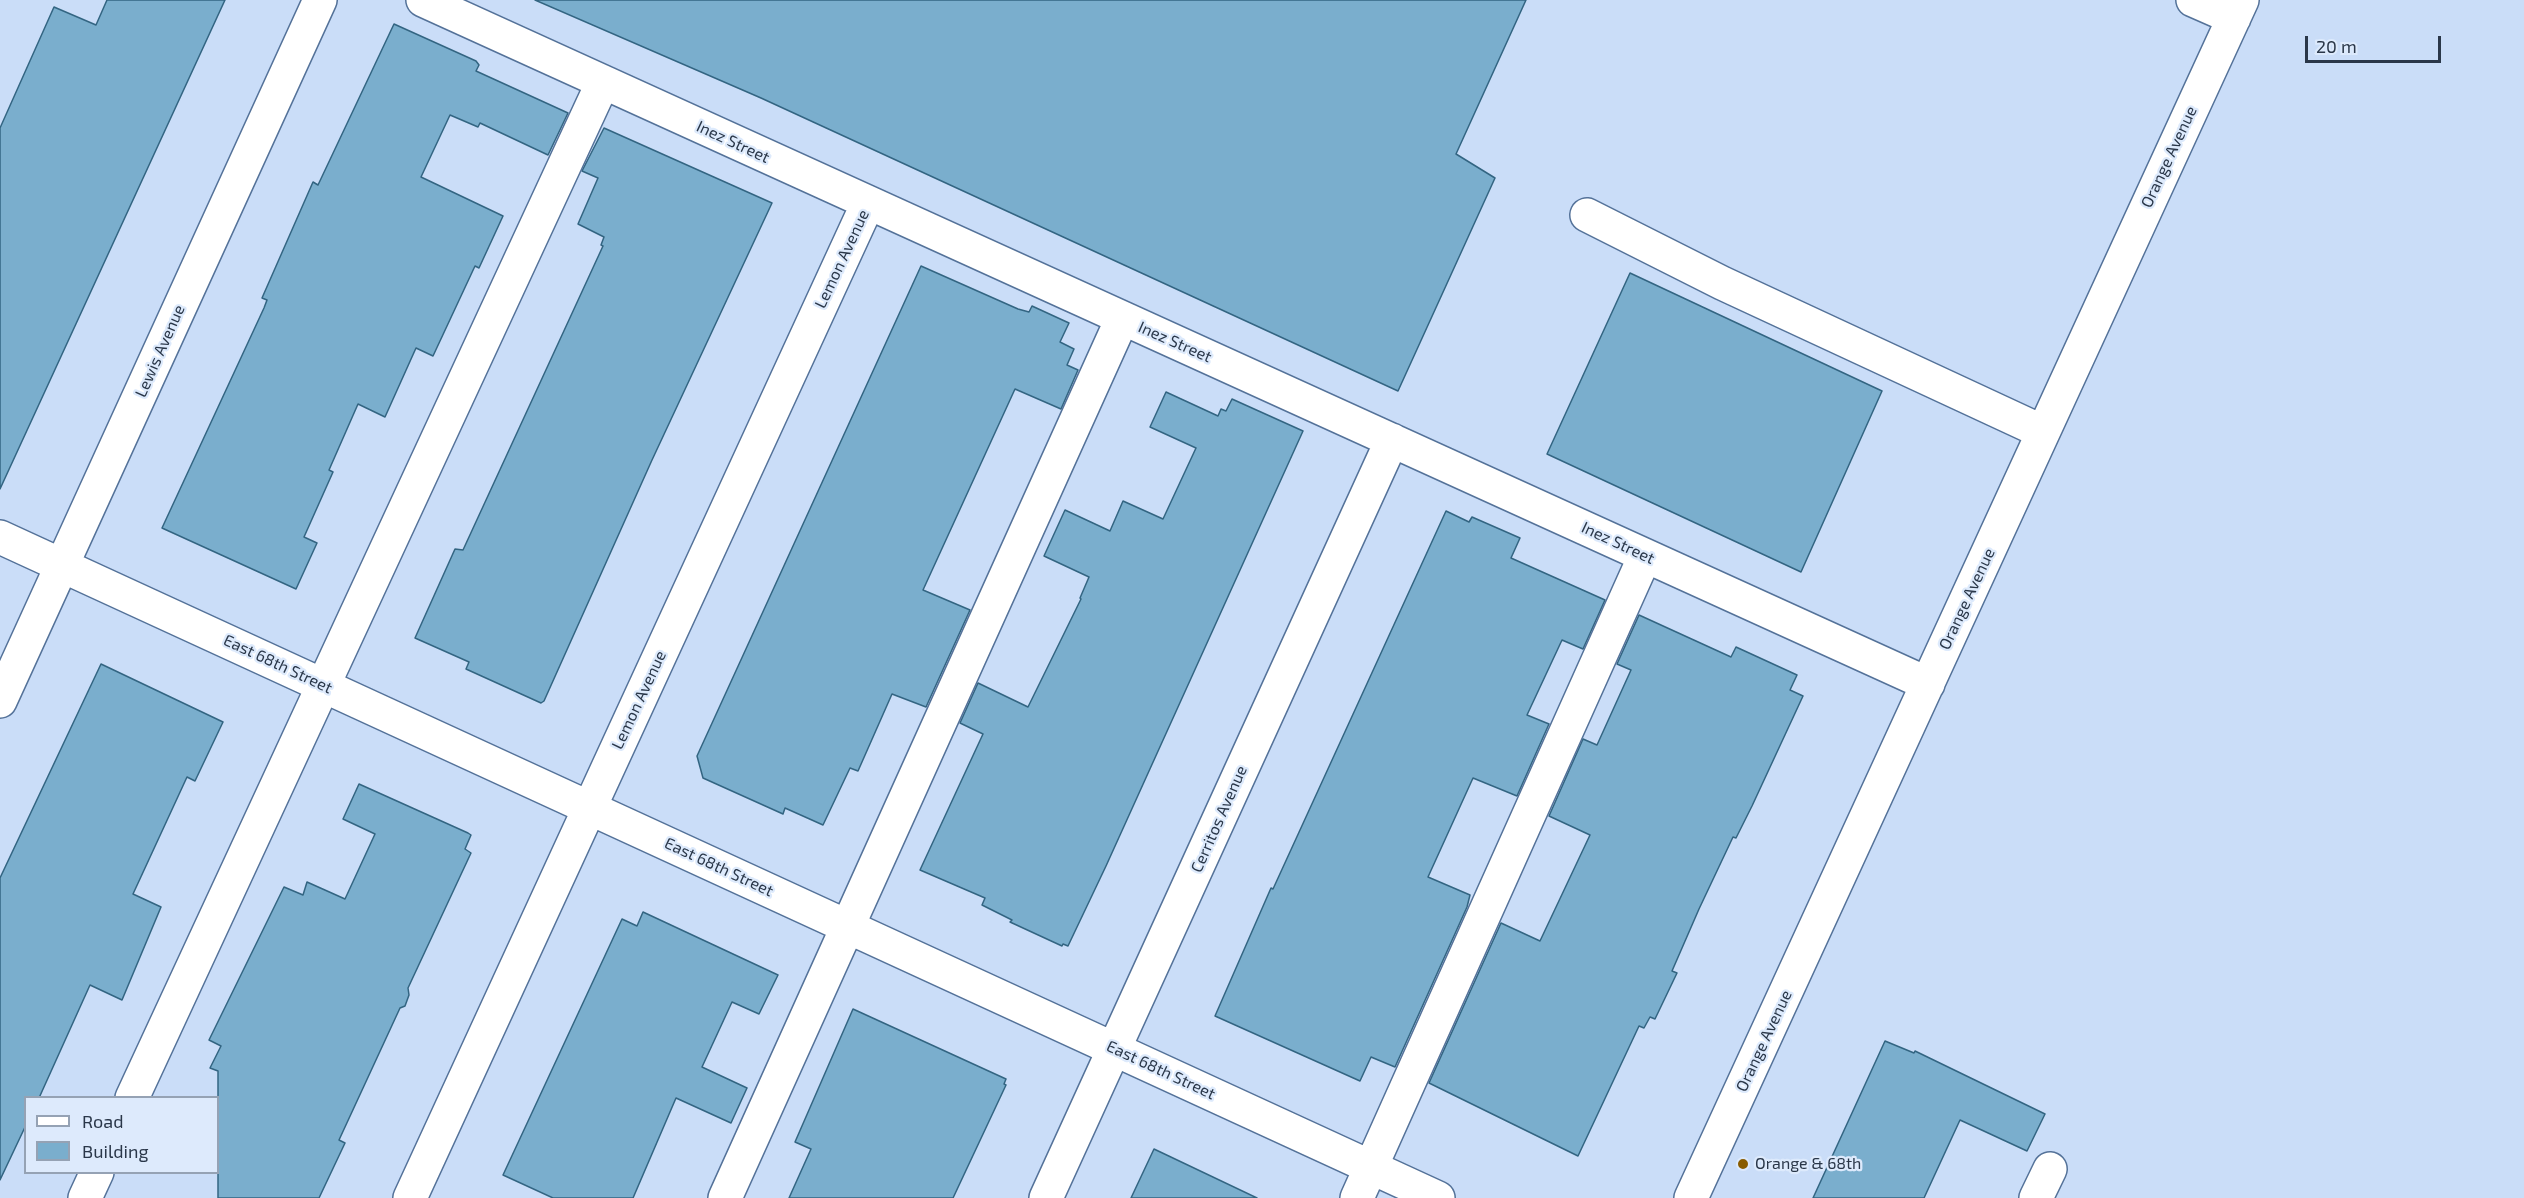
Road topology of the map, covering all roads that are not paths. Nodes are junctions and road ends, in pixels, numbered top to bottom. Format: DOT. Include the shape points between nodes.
graph roads {
  1 [pos="320,0"];
  2 [pos="423,0"];
  3 [pos="2193,0"];
  4 [pos="2238,9"];
  5 [pos="603,82"];
  6 [pos="868,203"];
  7 [pos="1587,215"];
  8 [pos="1122,319"];
  9 [pos="2043,432"];
  10 [pos="1392,440"];
  11 [pos="0,537"];
  12 [pos="1645,555"];
  13 [pos="63,566"];
  14 [pos="1928,684"];
  15 [pos="322,685"];
  16 [pos="0,700"];
  17 [pos="589,808"];
  18 [pos="849,927"];
  19 [pos="1115,1050"];
  20 [pos="133,1096"];
  21 [pos="1371,1167"];
  22 [pos="97,1174"];
  23 [pos="85,1198"];
  24 [pos="410,1198"];
  25 [pos="725,1198"];
  26 [pos="1046,1198"];
  27 [pos="1357,1198"];
  28 [pos="1438,1198"];
  29 [pos="1691,1198"];
  1 -- 13 [label="street, Lewis Avenue"];
  2 -- 5 [label="street, Inez Street"];
  3 -- 4 [label="street"];
  4 -- 9 [label="street, Orange Avenue"];
  5 -- 6 [label="street, Inez Street"];
  5 -- 15 [label="street"];
  6 -- 8 [label="street, Inez Street"];
  6 -- 17 [label="street, Lemon Avenue"];
  7 -- 9 [label="street" via="1722,283"];
  8 -- 10 [label="street, Inez Street"];
  8 -- 18 [label="street"];
  9 -- 14 [label="street, Orange Avenue"];
  10 -- 12 [label="street, Inez Street"];
  10 -- 19 [label="street, Cerritos Avenue"];
  11 -- 13 [label="street, East 68th Street"];
  12 -- 14 [label="street, Inez Street"];
  12 -- 21 [label="street"];
  13 -- 15 [label="street, East 68th Street"];
  13 -- 16 [label="street, Lewis Avenue"];
  14 -- 29 [label="street, Orange Avenue"];
  15 -- 17 [label="street, East 68th Street"];
  15 -- 20 [label="street"];
  17 -- 18 [label="street, East 68th Street"];
  17 -- 24 [label="street, Lemon Avenue"];
  18 -- 19 [label="street, East 68th Street"];
  18 -- 25 [label="street"];
  19 -- 21 [label="street, East 68th Street"];
  19 -- 26 [label="street, Cerritos Avenue"];
  21 -- 27 [label="street"];
  21 -- 28 [label="street, East 68th Street"];
  22 -- 23 [label="street"];
}
